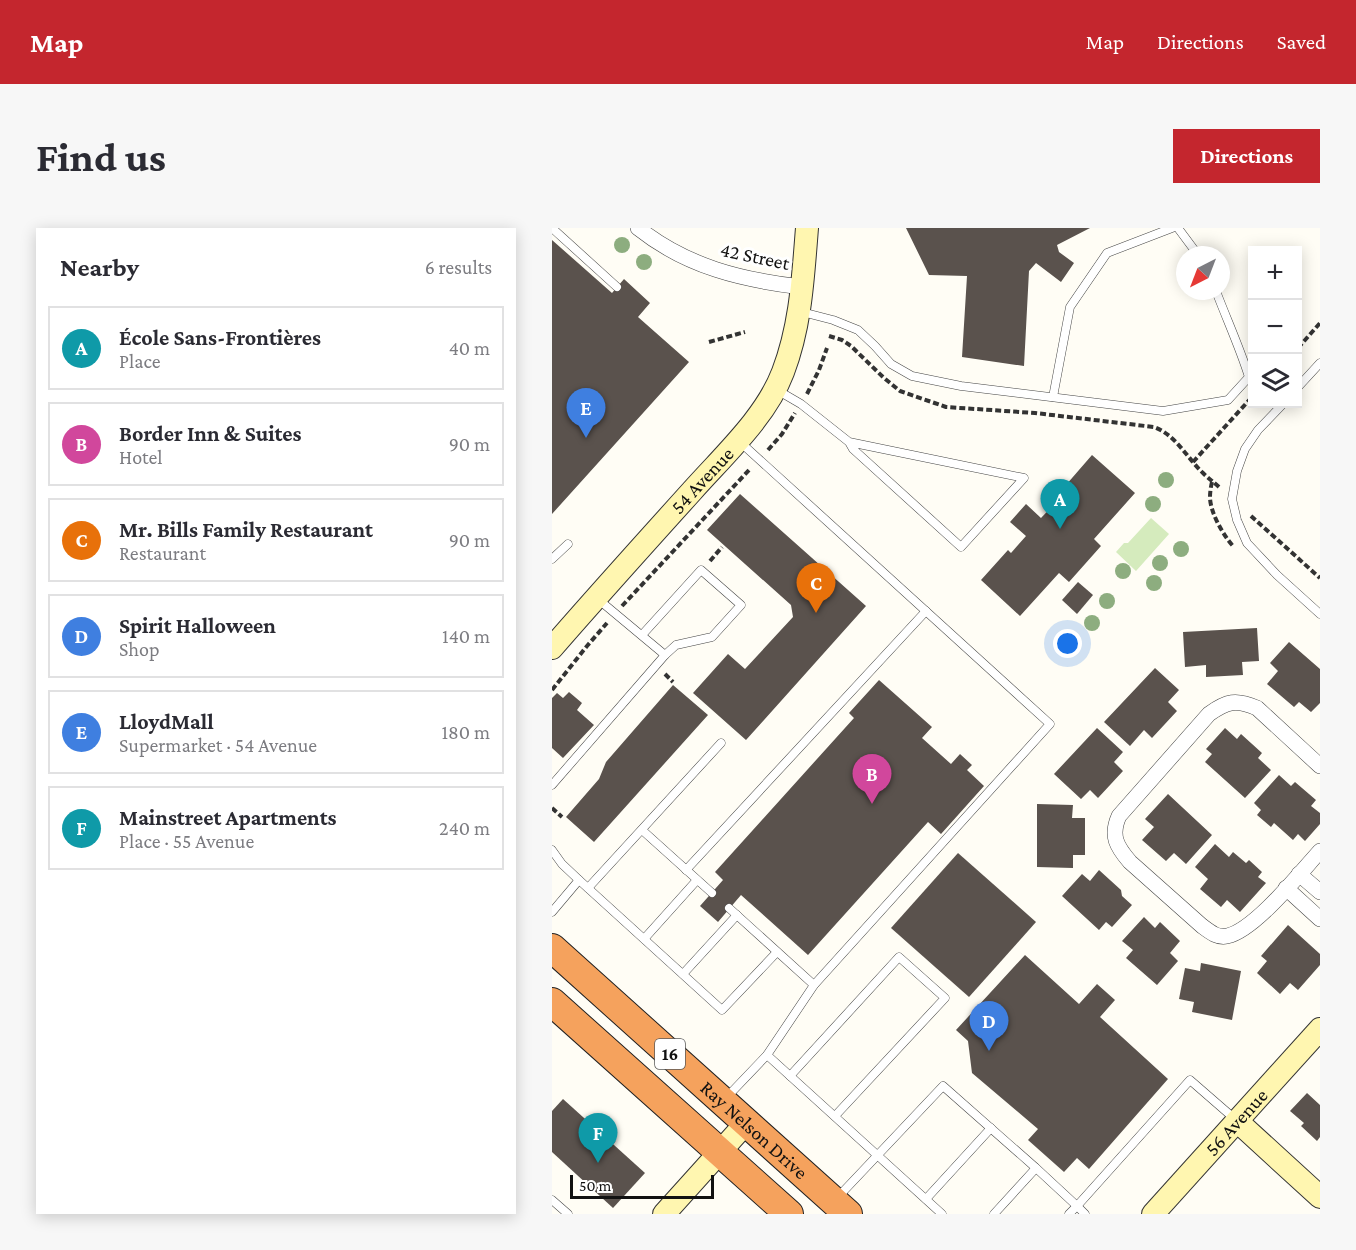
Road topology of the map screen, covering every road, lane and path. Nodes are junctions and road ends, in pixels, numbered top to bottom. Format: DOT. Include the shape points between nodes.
graph roads {
  1 [pos="552,228"];
  2 [pos="638,228"];
  3 [pos="807,228"];
  4 [pos="1172,228"];
  5 [pos="1178,228"];
  6 [pos="1191,246"];
  7 [pos="617,287"];
  8 [pos="802,287"];
  9 [pos="1219,300"];
  10 [pos="800,311"];
  11 [pos="1320,323"];
  12 [pos="745,332"];
  13 [pos="830,336"];
  14 [pos="709,342"];
  15 [pos="1302,343"];
  16 [pos="827,348"];
  17 [pos="1320,363"];
  18 [pos="1302,383"];
  19 [pos="776,389"];
  20 [pos="807,393"];
  21 [pos="1053,397"];
  22 [pos="1248,401"];
  23 [pos="1278,408"];
  24 [pos="795,414"];
  25 [pos="738,440"];
  26 [pos="849,442"];
  27 [pos="774,444"];
  28 [pos="1193,462"];
  29 [pos="745,474"];
  30 [pos="1212,481"];
  31 [pos="1219,486"];
  32 [pos="1256,521"];
  33 [pos="568,544"];
  34 [pos="722,547"];
  35 [pos="1234,549"];
  36 [pos="552,559"];
  37 [pos="701,570"];
  38 [pos="1320,578"];
  39 [pos="633,595"];
  40 [pos="596,597"];
  41 [pos="926,611"];
  42 [pos="1320,614"];
  43 [pos="604,626"];
  44 [pos="642,635"];
  45 [pos="552,648"];
  46 [pos="665,655"];
  47 [pos="552,690"];
  48 [pos="721,743"];
  49 [pos="1320,766"];
  50 [pos="552,786"];
  51 [pos="552,808"];
  52 [pos="562,817"];
  53 [pos="642,830"];
  54 [pos="552,850"];
  55 [pos="1320,851"];
  56 [pos="686,870"];
  57 [pos="1299,874"];
  58 [pos="579,880"];
  59 [pos="697,880"];
  60 [pos="588,888"];
  61 [pos="1286,888"];
  62 [pos="1320,892"];
  63 [pos="712,893"];
  64 [pos="729,908"];
  65 [pos="552,912"];
  66 [pos="737,915"];
  67 [pos="1320,919"];
  68 [pos="644,939"];
  69 [pos="552,948"];
  70 [pos="777,952"];
  71 [pos="683,974"];
  72 [pos="814,984"];
  73 [pos="552,1002"];
  74 [pos="1320,1029"];
  75 [pos="767,1055"];
  76 [pos="790,1076"];
  77 [pos="723,1102"];
  78 [pos="835,1116"];
  79 [pos="1237,1121"];
  80 [pos="746,1123"];
  81 [pos="991,1128"];
  82 [pos="720,1152"];
  83 [pos="878,1156"];
  84 [pos="1036,1168"];
  85 [pos="1320,1197"];
  86 [pos="552,1200"];
  87 [pos="926,1200"];
  88 [pos="1077,1206"];
  89 [pos="841,1208"];
  90 [pos="568,1214"];
  91 [pos="664,1214"];
  92 [pos="789,1214"];
  93 [pos="942,1214"];
  94 [pos="994,1214"];
  95 [pos="1069,1214"];
  96 [pos="1085,1214"];
  97 [pos="1153,1214"];
  1 -- 7 [label="lane"];
  2 -- 8 [label="street, 42 Street" via="696,263 741,277"];
  3 -- 8 [label="street, 54 Avenue"];
  4 -- 21 [label="lane" via="1107,253 1070,307"];
  5 -- 6 [label="lane"];
  8 -- 10 [label="street, 54 Avenue"];
  9 -- 21 [label="lane" via="1249,378 1228,400 1163,411"];
  10 -- 19 [label="street, 54 Avenue"];
  10 -- 21 [label="lane" via="858,330 891,364 912,376"];
  11 -- 15 [label="path"];
  12 -- 14 [label="path"];
  13 -- 28 [label="path" via="852,346 900,391 946,407 1154,427 1169,436"];
  16 -- 20 [label="path"];
  17 -- 18 [label="lane"];
  19 -- 25 [label="street, 54 Avenue"];
  19 -- 26 [label="lane"];
  22 -- 28 [label="path"];
  23 -- 42 [label="lane" via="1245,449 1232,499 1247,543"];
  24 -- 27 [label="path"];
  25 -- 40 [label="street, 54 Avenue"];
  25 -- 41 [label="lane"];
  26 -- 26 [label="lane" via="961,548 1024,478"];
  28 -- 30 [label="path"];
  29 -- 39 [label="path"];
  30 -- 31 [label="path"];
  30 -- 35 [label="path" via="1212,507"];
  32 -- 38 [label="path"];
  33 -- 36 [label="lane"];
  34 -- 37 [label="path"];
  37 -- 44 [label="lane"];
  37 -- 46 [label="lane" via="741,605 712,637 676,645"];
  40 -- 44 [label="lane"];
  40 -- 45 [label="street, 54 Avenue"];
  41 -- 56 [label="lane"];
  41 -- 72 [label="lane" via="1050,724"];
  43 -- 47 [label="path"];
  44 -- 46 [label="lane"];
  46 -- 50 [label="lane"];
  48 -- 53 [label="lane"];
  49 -- 61 [label="street" via="1257,708 1235,702 1221,705 1126,808 1114,827 1121,852 1130,862 1214,935 1226,937 1254,922"];
  51 -- 52 [label="path"];
  53 -- 56 [label="lane"];
  53 -- 60 [label="lane"];
  54 -- 58 [label="lane"];
  55 -- 57 [label="street"];
  56 -- 59 [label="lane"];
  57 -- 61 [label="street"];
  57 -- 62 [label="street"];
  58 -- 60 [label="lane"];
  58 -- 65 [label="lane"];
  59 -- 63 [label="lane"];
  59 -- 68 [label="lane"];
  60 -- 68 [label="lane"];
  61 -- 67 [label="street"];
  64 -- 66 [label="lane"];
  66 -- 70 [label="lane"];
  66 -- 71 [label="lane"];
  68 -- 71 [label="lane"];
  69 -- 77 [label="highway, Ray Nelson Drive / 16"];
  70 -- 71 [label="lane" via="722,1010"];
  70 -- 72 [label="lane"];
  72 -- 75 [label="lane"];
  73 -- 82 [label="highway, Ray Nelson Drive / 16"];
  74 -- 79 [label="street, 56 Avenue"];
  75 -- 76 [label="lane"];
  75 -- 77 [label="lane"];
  76 -- 78 [label="lane"];
  76 -- 78 [label="lane" via="899,957 945,998"];
  77 -- 80 [label="highway, Ray Nelson Drive / 16"];
  78 -- 83 [label="lane"];
  79 -- 85 [label="street"];
  79 -- 88 [label="lane" via="1190,1080"];
  79 -- 97 [label="street, 56 Avenue"];
  80 -- 82 [label="street"];
  80 -- 89 [label="highway, Ray Nelson Drive / 16"];
  81 -- 83 [label="lane" via="943,1086"];
  81 -- 84 [label="lane"];
  81 -- 87 [label="lane"];
  82 -- 91 [label="street"];
  82 -- 92 [label="highway, Ray Nelson Drive / 16"];
  83 -- 87 [label="lane"];
  83 -- 89 [label="lane"];
  84 -- 88 [label="lane"];
  84 -- 94 [label="lane"];
  86 -- 90 [label="lane"];
  87 -- 93 [label="lane"];
  88 -- 95 [label="lane"];
  88 -- 96 [label="lane"];
}
